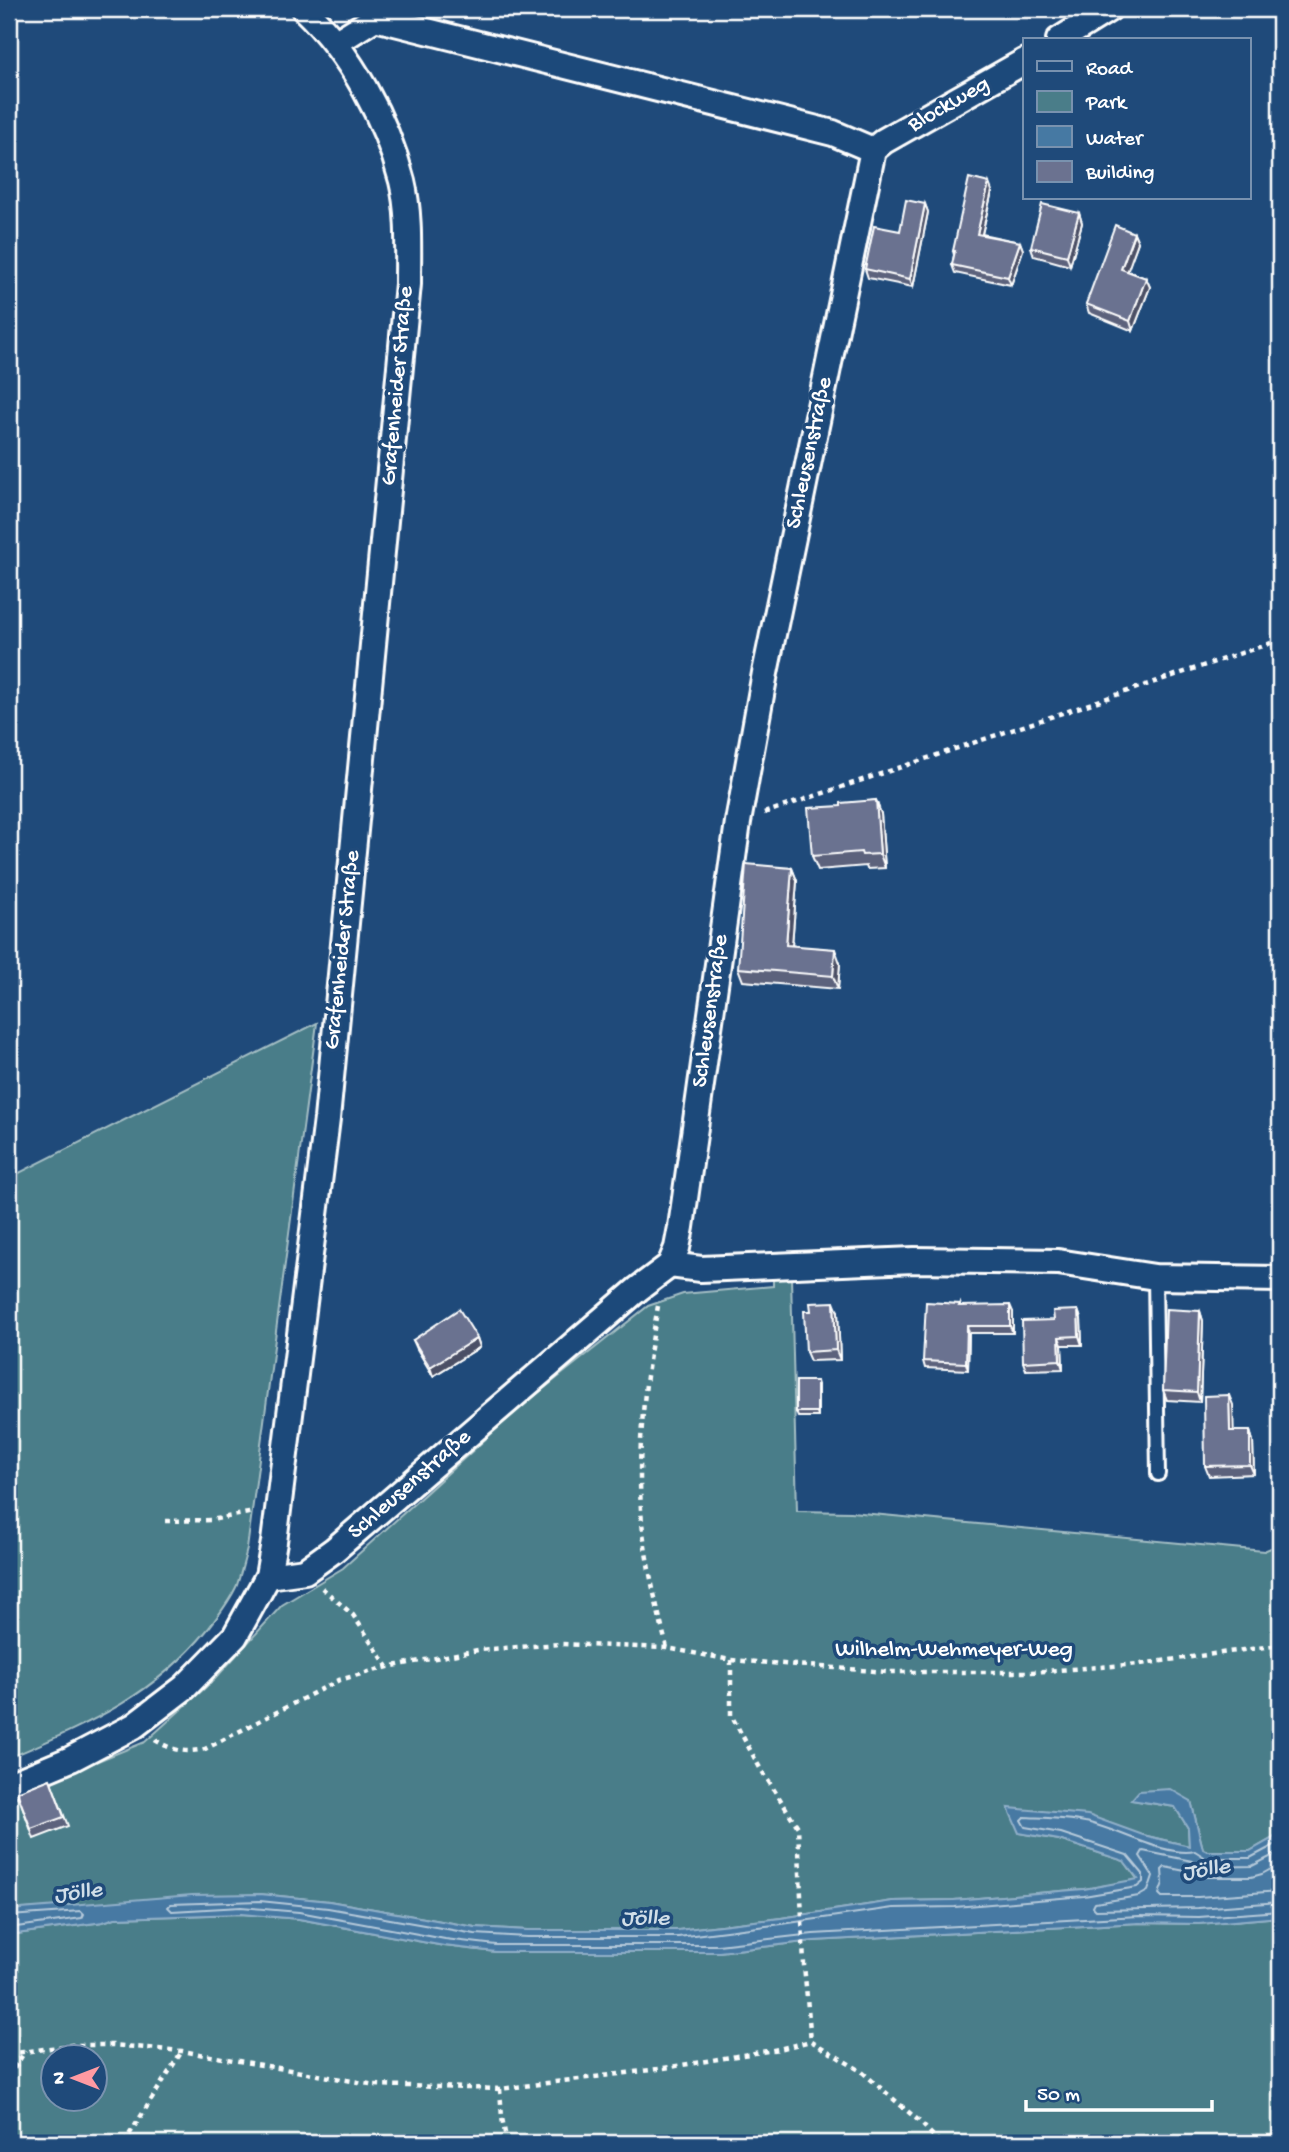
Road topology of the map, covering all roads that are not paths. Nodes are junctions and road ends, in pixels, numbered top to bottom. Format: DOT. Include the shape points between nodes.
graph roads {
  1 [pos="304,9"];
  2 [pos="1110,9"];
  3 [pos="376,13"];
  4 [pos="1062,38"];
  5 [pos="335,43"];
  6 [pos="1023,62"];
  7 [pos="873,150"];
  8 [pos="670,1265"];
  9 [pos="1155,1277"];
  10 [pos="1280,1279"];
  11 [pos="1158,1474"];
  12 [pos="268,1576"];
  13 [pos="9,1786"];
  1 -- 5 [label="street, Grafenheider Straße"];
  2 -- 4 [label="street"];
  3 -- 5 [label="street"];
  3 -- 7 [label="street" via="833,134"];
  5 -- 12 [label="street, Grafenheider Straße" via="367,93 402,182 408,284 327,1119"];
  6 -- 7 [label="street, Blockweg"];
  7 -- 8 [label="street, Schleusenstraße" via="738,822 681,1227"];
  8 -- 9 [label="street" via="701,1269 914,1260 1058,1262"];
  8 -- 12 [label="street, Schleusenstraße" via="334,1550 304,1571"];
  9 -- 10 [label="street"];
  9 -- 11 [label="lane"];
  12 -- 13 [label="street, Grafenheider Straße" via="235,1636 184,1687 134,1726"];
}
